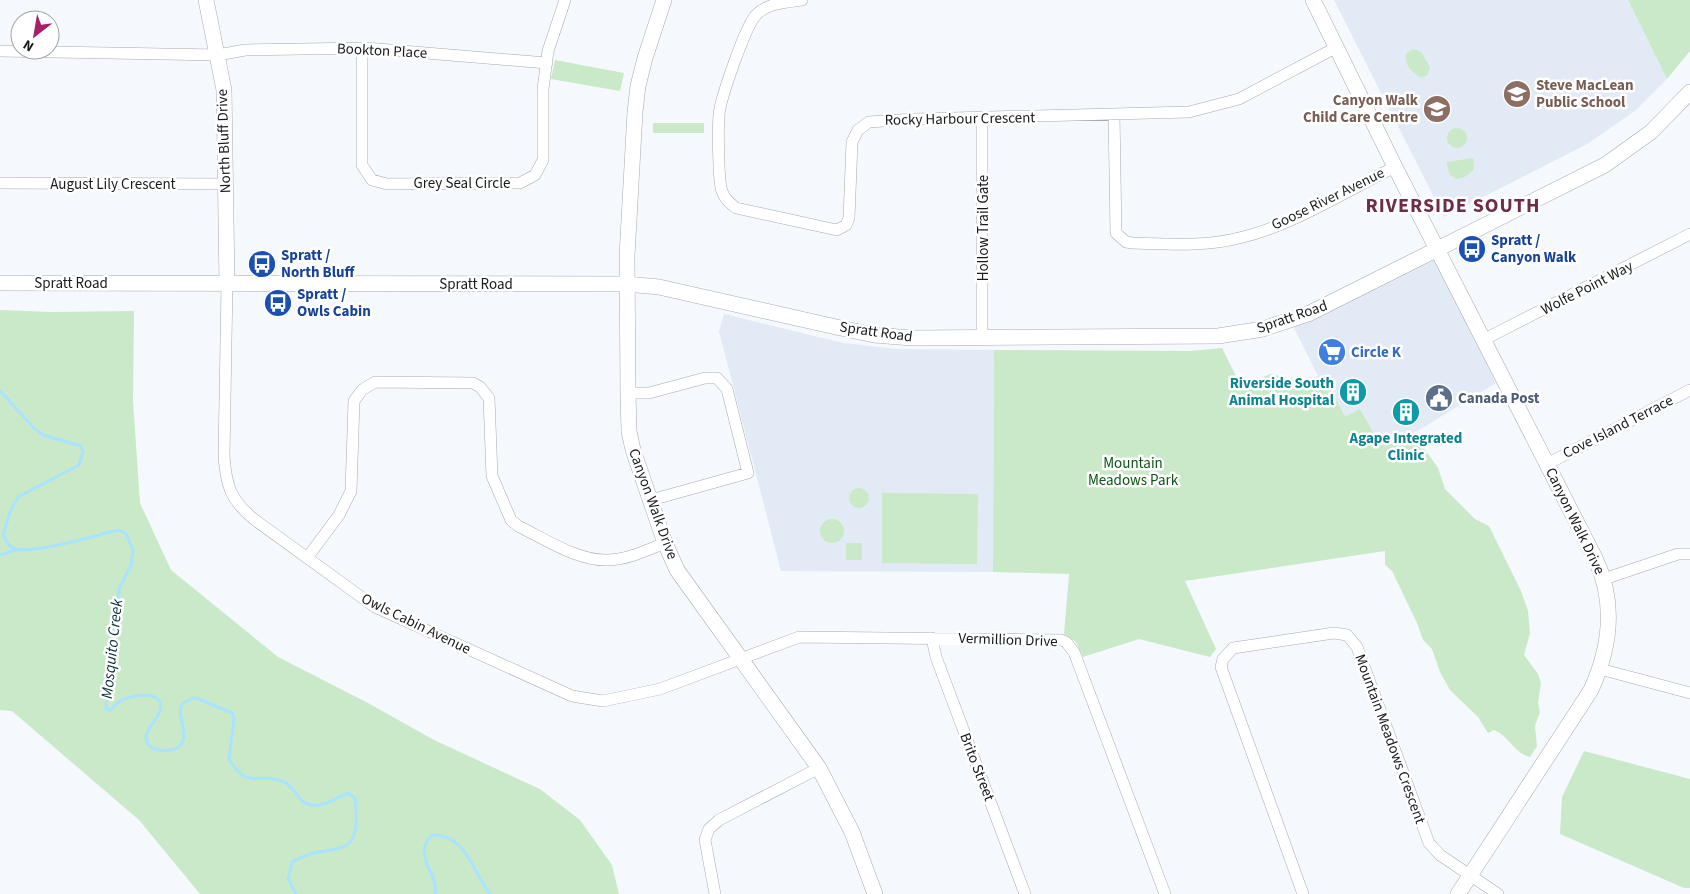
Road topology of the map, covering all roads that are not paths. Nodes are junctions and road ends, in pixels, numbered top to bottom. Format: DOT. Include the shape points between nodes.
graph roads {
  1 [pos="206,0"];
  2 [pos="565,0"];
  3 [pos="664,0"];
  4 [pos="802,0"];
  5 [pos="1313,0"];
  6 [pos="1337,47"];
  7 [pos="362,49"];
  8 [pos="0,51"];
  9 [pos="218,55"];
  10 [pos="547,63"];
  11 [pos="1690,92"];
  12 [pos="1114,114"];
  13 [pos="982,119"];
  14 [pos="1395,167"];
  15 [pos="0,183"];
  16 [pos="226,184"];
  17 [pos="1690,234"];
  18 [pos="1437,250"];
  19 [pos="0,283"];
  20 [pos="226,284"];
  21 [pos="626,284"];
  22 [pos="982,336"];
  23 [pos="1483,340"];
  24 [pos="1690,390"];
  25 [pos="628,393"];
  26 [pos="1546,464"];
  27 [pos="651,500"];
  28 [pos="665,543"];
  29 [pos="1690,554"];
  30 [pos="307,558"];
  31 [pos="1604,579"];
  32 [pos="932,638"];
  33 [pos="742,659"];
  34 [pos="1600,669"];
  35 [pos="1690,693"];
  36 [pos="819,768"];
  37 [pos="1470,875"];
  38 [pos="715,894"];
  39 [pos="875,894"];
  40 [pos="1025,894"];
  41 [pos="1165,894"];
  42 [pos="1303,894"];
  43 [pos="1458,894"];
  44 [pos="1498,894"];
  1 -- 9 [label="street, North Bluff Drive"];
  2 -- 10 [label="street, Grey Seal Circle"];
  3 -- 21 [label="street, Canyon Walk Drive" via="638,86"];
  4 -- 13 [label="street, Rocky Harbour Crescent" via="763,9 756,14 746,30 719,113 721,189 728,202 736,208 832,230 841,229 850,218 852,142 862,126 869,122 914,119"];
  5 -- 6 [label="street, Canyon Walk Drive"];
  6 -- 12 [label="street, Rocky Harbour Crescent" via="1239,99 1189,112"];
  6 -- 14 [label="street, Canyon Walk Drive"];
  7 -- 9 [label="street, Bookton Place" via="245,50"];
  7 -- 10 [label="street, Bookton Place"];
  7 -- 10 [label="street, Grey Seal Circle" via="362,165 372,180 387,184 520,183 535,175 543,160 543,89"];
  8 -- 9 [label="street"];
  9 -- 16 [label="street, North Bluff Drive" via="224,90"];
  11 -- 18 [label="street, Spratt Road" via="1651,132 1605,165"];
  12 -- 13 [label="street, Rocky Harbour Crescent"];
  12 -- 14 [label="street, Goose River Avenue" via="1116,233 1132,243 1180,245 1218,242 1257,233 1296,218"];
  13 -- 22 [label="street, Hollow Trail Gate"];
  14 -- 18 [label="street, Canyon Walk Drive"];
  15 -- 16 [label="street, August Lily Crescent"];
  16 -- 20 [label="street, North Bluff Drive"];
  17 -- 23 [label="street, Wolfe Point Way"];
  18 -- 22 [label="street, Spratt Road" via="1308,314 1249,332 1188,338"];
  18 -- 23 [label="street, Canyon Walk Drive"];
  19 -- 20 [label="street, Spratt Road"];
  20 -- 21 [label="street, Spratt Road"];
  20 -- 30 [label="street, Owls Cabin Avenue" via="224,456 227,484 246,513"];
  21 -- 22 [label="street, Spratt Road" via="659,287 874,334 912,338"];
  21 -- 25 [label="street, Canyon Walk Drive"];
  23 -- 26 [label="street, Canyon Walk Drive"];
  24 -- 26 [label="street, Cove Island Terrace"];
  25 -- 27 [label="street, Canyon Walk Drive" via="630,442"];
  25 -- 27 [label="street" via="649,393 705,378 717,378 727,389 748,472"];
  26 -- 31 [label="street, Canyon Walk Drive"];
  27 -- 28 [label="street, Canyon Walk Drive"];
  28 -- 30 [label="street" via="628,557 598,560 518,526 511,520 492,476 490,404 480,387 473,383 374,382 354,401 351,491 339,515"];
  28 -- 33 [label="street, Canyon Walk Drive" via="689,590"];
  29 -- 31 [label="street" via="1678,554"];
  30 -- 33 [label="street, Owls Cabin Avenue" via="375,607 572,696 590,701 616,700 660,689"];
  31 -- 34 [label="street, Canyon Walk Drive" via="1610,618"];
  32 -- 33 [label="street, Vermillion Drive" via="799,637"];
  32 -- 40 [label="street, Brito Street" via="936,657"];
  32 -- 41 [label="street, Vermillion Drive" via="1049,639 1061,640 1071,647"];
  33 -- 36 [label="street, Canyon Walk Drive"];
  34 -- 35 [label="street"];
  34 -- 37 [label="street, Canyon Walk Drive" via="1584,702"];
  36 -- 38 [label="street" via="719,820 710,829 705,840"];
  36 -- 39 [label="street, Canyon Walk Drive" via="852,832"];
  37 -- 42 [label="street, Mountain Meadows Crescent" via="1429,844 1357,647 1347,635 1334,633 1233,648 1227,653 1222,667"];
  37 -- 43 [label="street, Canyon Walk Drive"];
  37 -- 44 [label="street"];
}
